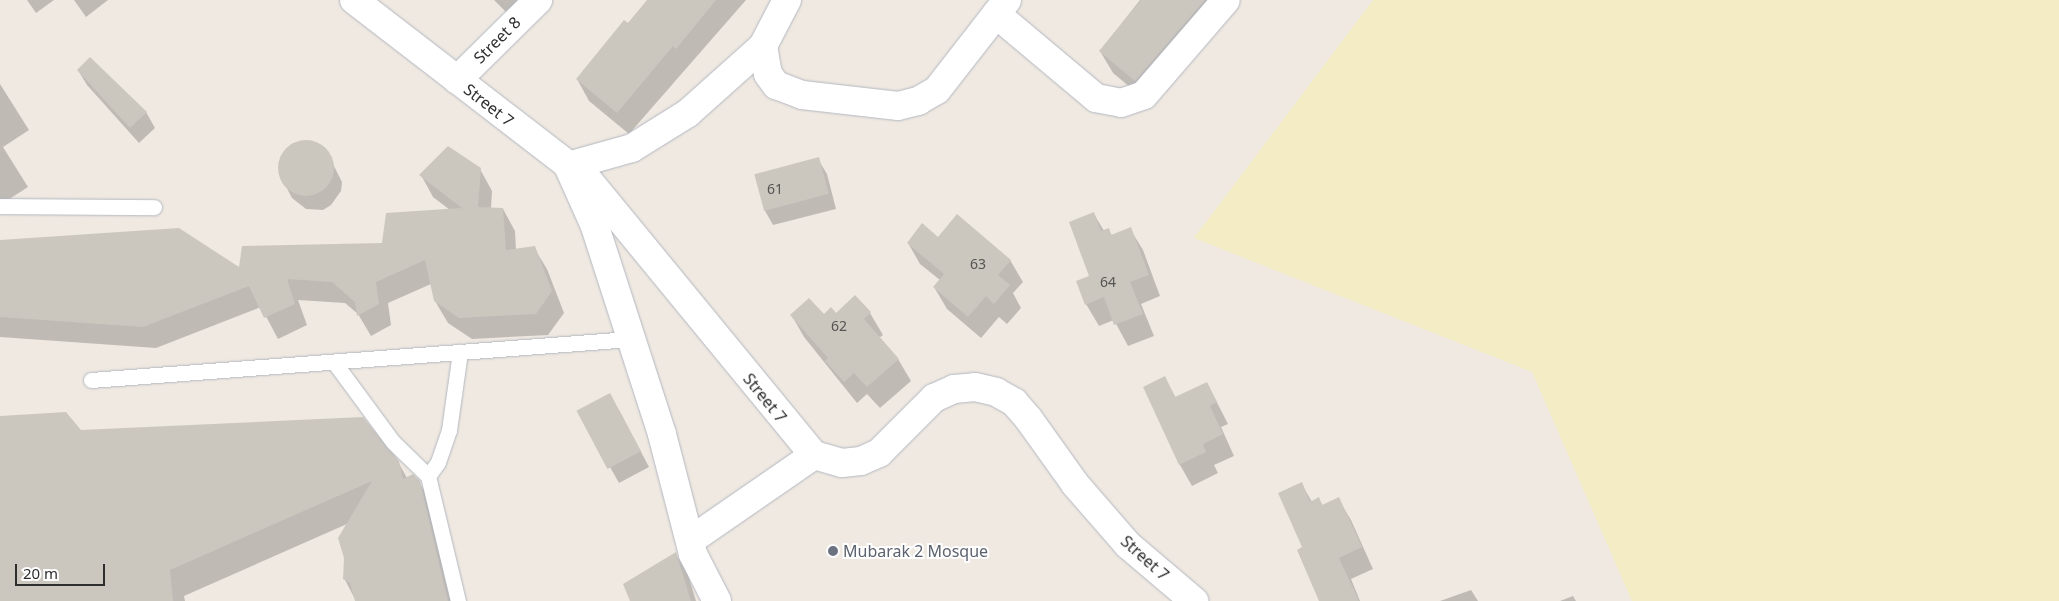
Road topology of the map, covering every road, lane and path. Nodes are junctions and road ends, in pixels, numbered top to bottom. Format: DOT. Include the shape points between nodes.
graph roads {
  1 [pos="354,0"];
  2 [pos="538,0"];
  3 [pos="787,0"];
  4 [pos="1226,0"];
  5 [pos="1002,7"];
  6 [pos="763,46"];
  7 [pos="457,80"];
  8 [pos="568,166"];
  9 [pos="0,206"];
  10 [pos="154,207"];
  11 [pos="630,339"];
  12 [pos="460,352"];
  13 [pos="334,362"];
  14 [pos="91,380"];
  15 [pos="814,455"];
  16 [pos="428,476"];
  17 [pos="691,540"];
  18 [pos="458,601"];
  19 [pos="717,601"];
  20 [pos="1194,601"];
  1 -- 7 [label="street, Street 7"];
  2 -- 7 [label="street, Street 8"];
  3 -- 6 [label="street"];
  4 -- 5 [label="street" via="1144,95 1120,103 1096,98"];
  5 -- 6 [label="street" via="937,90 918,101 898,106 788,92 768,74"];
  6 -- 8 [label="street" via="688,113 632,148"];
  7 -- 8 [label="street, Street 7"];
  8 -- 11 [label="street" via="594,224"];
  8 -- 15 [label="street, Street 7" via="603,196"];
  9 -- 10 [label="lane"];
  11 -- 12 [label="lane"];
  11 -- 17 [label="street" via="662,434"];
  12 -- 13 [label="lane"];
  12 -- 16 [label="lane" via="449,430 438,462"];
  13 -- 14 [label="lane"];
  13 -- 16 [label="lane" via="393,442"];
  15 -- 17 [label="street"];
  15 -- 20 [label="street, Street 7" via="842,463 861,461 879,452 934,398 954,390 975,387 996,392 1014,402 1028,418 1075,484 1128,545"];
  16 -- 18 [label="lane"];
  17 -- 19 [label="street" via="694,554"];
}
